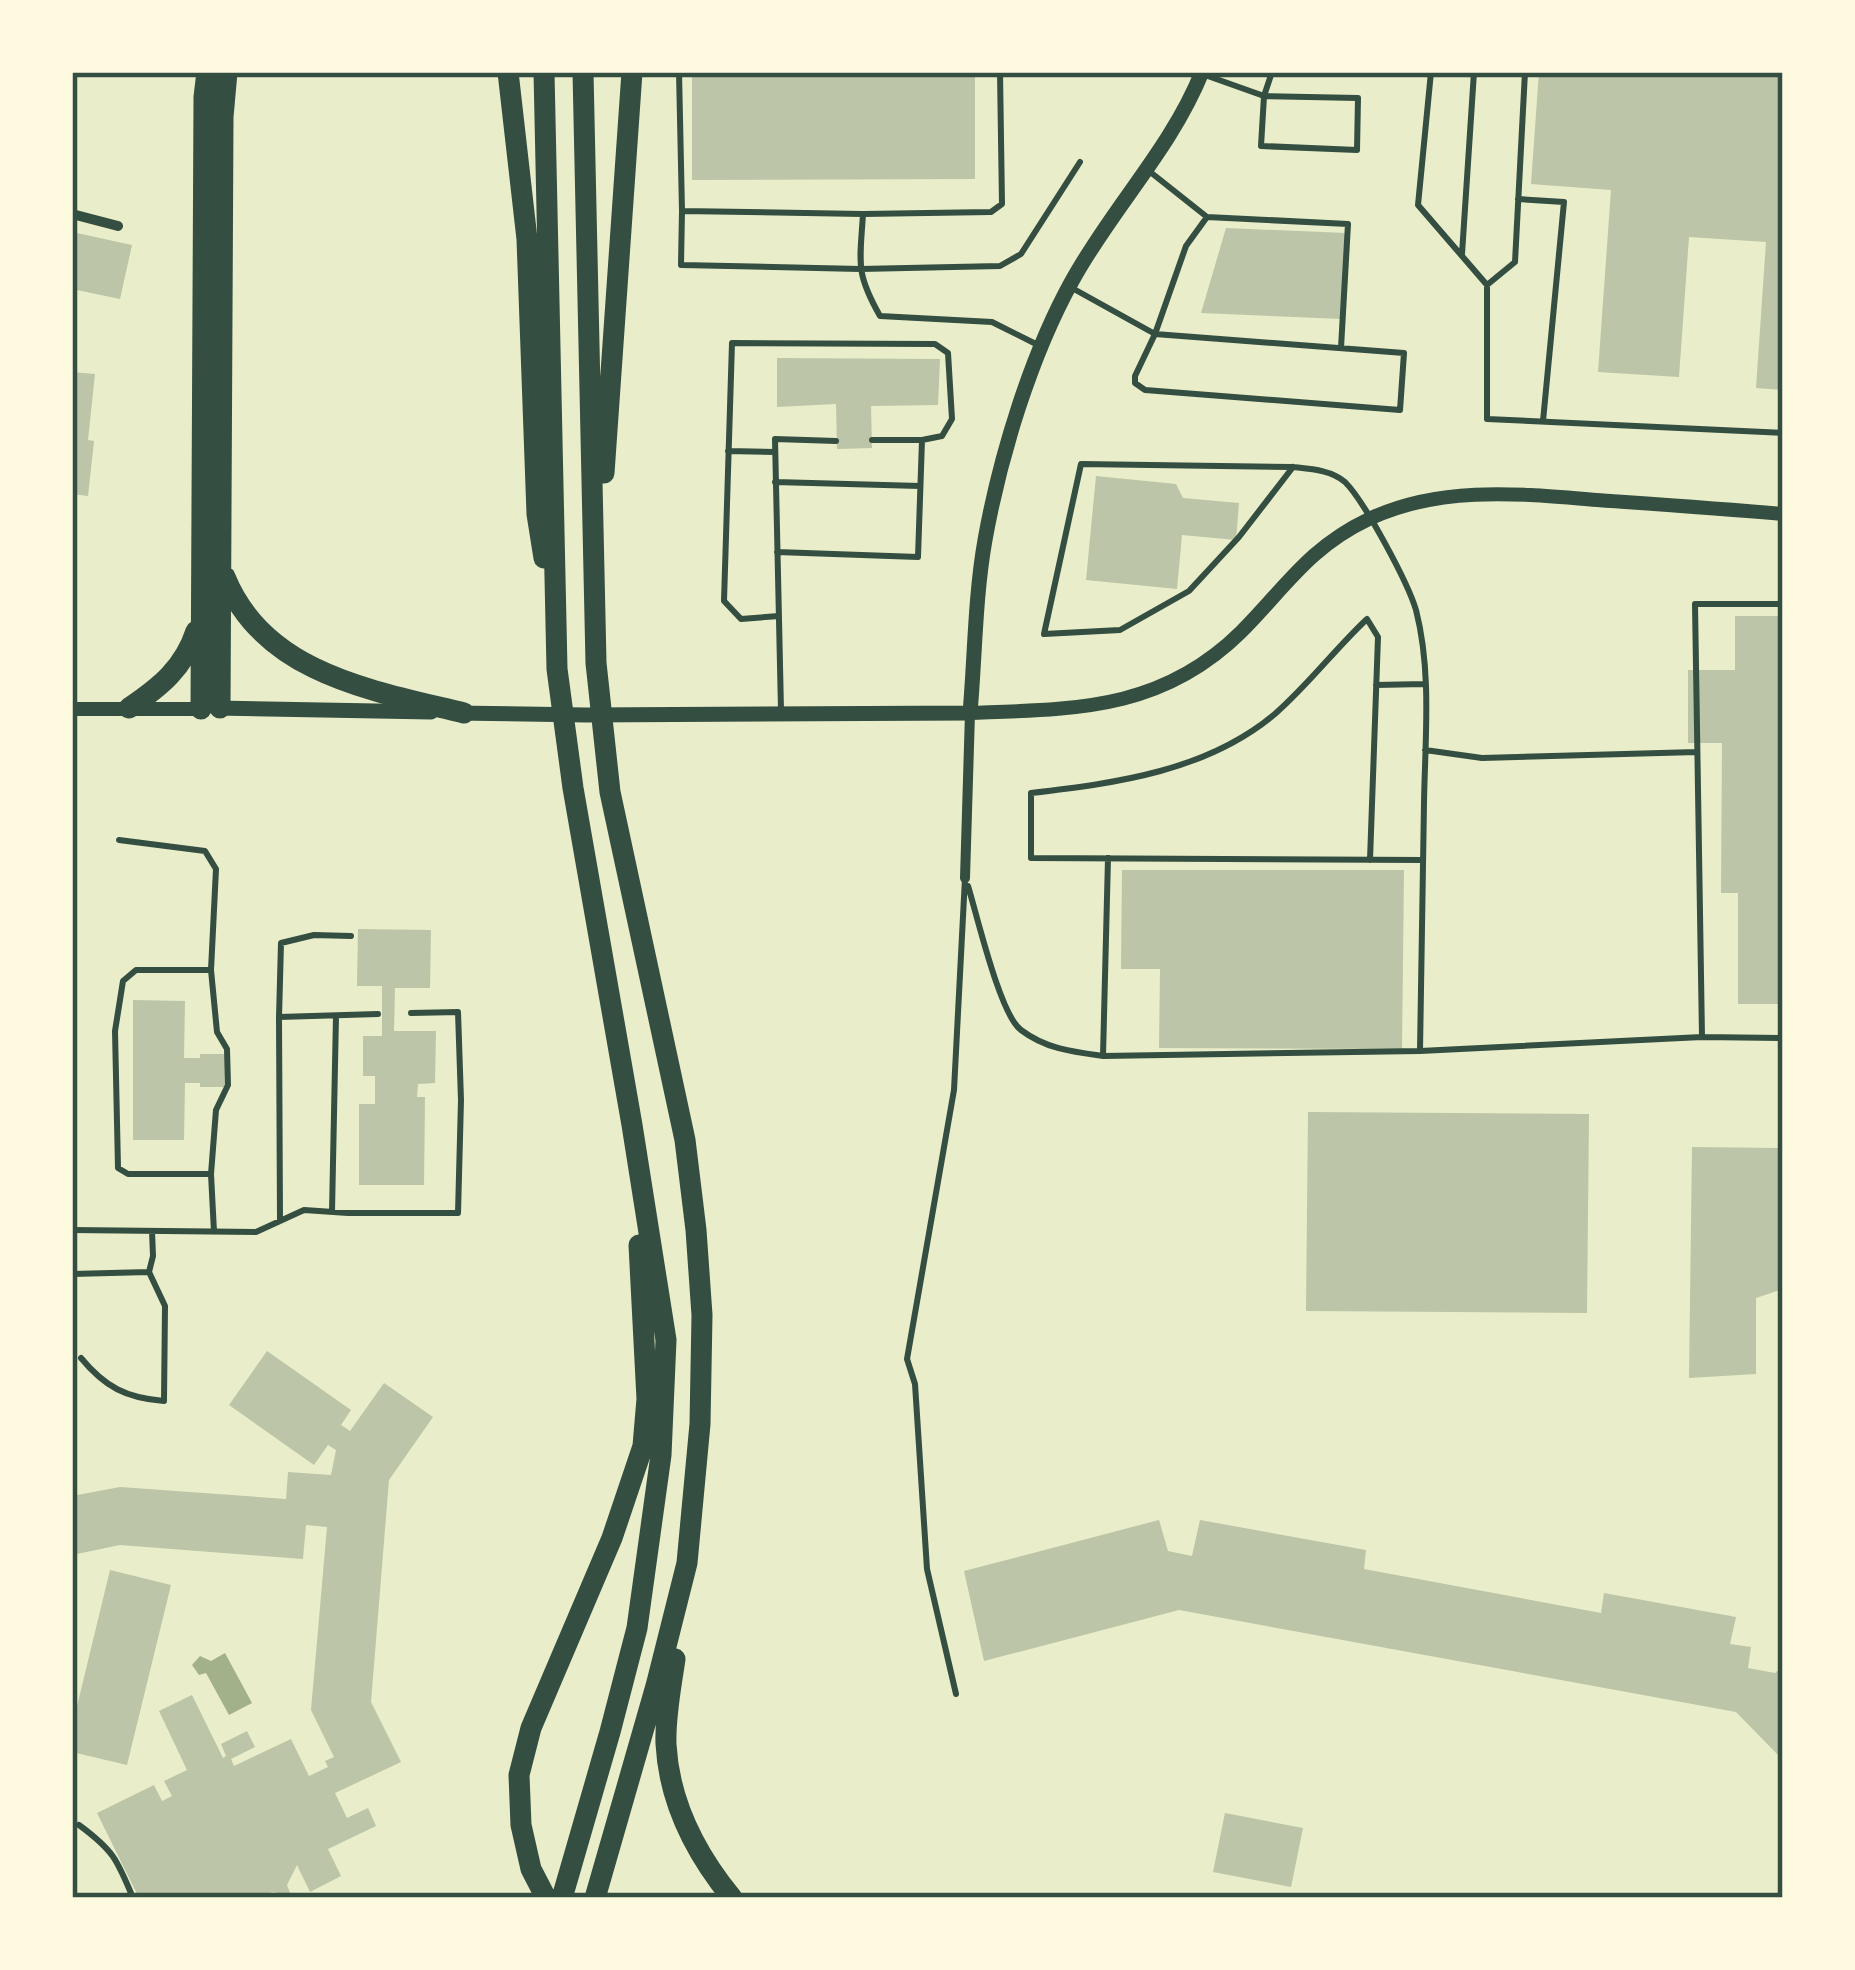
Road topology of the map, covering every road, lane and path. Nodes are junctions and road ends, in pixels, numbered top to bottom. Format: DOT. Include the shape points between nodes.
graph roads {
  1 [pos="207,72"];
  2 [pos="227,72"];
  3 [pos="508,72"];
  4 [pos="544,72"];
  5 [pos="583,72"];
  6 [pos="632,72"];
  7 [pos="679,72"];
  8 [pos="1000,72"];
  9 [pos="1272,72"];
  10 [pos="1431,72"];
  11 [pos="1474,72"];
  12 [pos="1525,72"];
  13 [pos="1202,73"];
  14 [pos="1264,96"];
  15 [pos="1080,162"];
  16 [pos="1147,170"];
  17 [pos="1519,200"];
  18 [pos="682,211"];
  19 [pos="72,214"];
  20 [pos="863,214"];
  21 [pos="1207,218"];
  22 [pos="118,226"];
  23 [pos="1462,256"];
  24 [pos="860,269"];
  25 [pos="1486,285"];
  26 [pos="1069,286"];
  27 [pos="1155,334"];
  28 [pos="1041,347"];
  29 [pos="1341,349"];
  30 [pos="1543,422"];
  31 [pos="1783,433"];
  32 [pos="872,440"];
  33 [pos="922,440"];
  34 [pos="836,441"];
  35 [pos="728,451"];
  36 [pos="775,452"];
  37 [pos="1293,466"];
  38 [pos="776,482"];
  39 [pos="920,486"];
  40 [pos="1783,514"];
  41 [pos="1370,519"];
  42 [pos="777,552"];
  43 [pos="221,567"];
  44 [pos="202,589"];
  45 [pos="1783,604"];
  46 [pos="594,611"];
  47 [pos="779,616"];
  48 [pos="556,635"];
  49 [pos="1424,684"];
  50 [pos="1376,686"];
  51 [pos="129,708"];
  52 [pos="211,708"];
  53 [pos="72,709"];
  54 [pos="970,712"];
  55 [pos="464,713"];
  56 [pos="782,713"];
  57 [pos="1425,750"];
  58 [pos="1697,752"];
  59 [pos="119,840"];
  60 [pos="1108,858"];
  61 [pos="1370,860"];
  62 [pos="1423,860"];
  63 [pos="965,878"];
  64 [pos="351,936"];
  65 [pos="211,970"];
  66 [pos="411,1013"];
  67 [pos="378,1014"];
  68 [pos="336,1016"];
  69 [pos="279,1017"];
  70 [pos="1702,1037"];
  71 [pos="1783,1038"];
  72 [pos="1420,1051"];
  73 [pos="1103,1056"];
  74 [pos="632,1125"];
  75 [pos="211,1174"];
  76 [pos="332,1212"];
  77 [pos="280,1221"];
  78 [pos="72,1230"];
  79 [pos="152,1231"];
  80 [pos="214,1232"];
  81 [pos="148,1272"];
  82 [pos="72,1274"];
  83 [pos="80,1358"];
  84 [pos="687,1563"];
  85 [pos="956,1694"];
  86 [pos="79,1826"];
  87 [pos="133,1898"];
  88 [pos="546,1898"];
  89 [pos="562,1898"];
  90 [pos="595,1898"];
  91 [pos="732,1898"];
  1 -- 44 [label="highway"];
  2 -- 43 [label="highway"];
  3 -- 48 [label="highway" via="527,238 537,514"];
  4 -- 48 [label="highway"];
  5 -- 46 [label="highway"];
  6 -- 46 [label="highway"];
  7 -- 18 [label="lane"];
  8 -- 20 [label="lane" via="1002,204 991,212"];
  9 -- 14 [label="lane"];
  10 -- 23 [label="lane" via="1418,206"];
  11 -- 23 [label="lane"];
  12 -- 17 [label="lane"];
  13 -- 14 [label="lane"];
  13 -- 16 [label="main road"];
  14 -- 14 [label="lane" via="1358,98 1357,150 1261,146"];
  15 -- 24 [label="lane" via="1021,254 1000,266"];
  16 -- 21 [label="lane"];
  16 -- 26 [label="main road"];
  17 -- 25 [label="lane" via="1515,262"];
  17 -- 30 [label="lane" via="1564,202"];
  18 -- 20 [label="lane"];
  18 -- 24 [label="lane" via="681,265"];
  19 -- 22 [label="street"];
  20 -- 24 [label="lane"];
  21 -- 27 [label="lane" via="1186,246"];
  21 -- 29 [label="lane" via="1348,224"];
  23 -- 25 [label="lane"];
  24 -- 28 [label="lane" via="880,316 992,322"];
  25 -- 30 [label="lane" via="1487,419"];
  26 -- 27 [label="lane"];
  26 -- 28 [label="main road"];
  27 -- 29 [label="lane"];
  27 -- 29 [label="lane" via="1135,376 1144,390 1400,410 1404,353"];
  28 -- 54 [label="main road" via="985,543"];
  30 -- 31 [label="lane"];
  32 -- 33 [label="lane"];
  33 -- 35 [label="lane" via="942,436 952,419 948,353 935,344 733,343"];
  33 -- 39 [label="lane"];
  34 -- 36 [label="lane" via="775,439"];
  35 -- 36 [label="lane"];
  35 -- 47 [label="lane" via="724,601 741,619"];
  36 -- 38 [label="lane"];
  37 -- 37 [label="lane" via="1081,464 1044,634 1120,630 1189,591"];
  37 -- 41 [label="lane" via="1344,482"];
  38 -- 39 [label="lane"];
  38 -- 42 [label="lane"];
  39 -- 42 [label="lane" via="918,556"];
  40 -- 41 [label="street" via="1483,494 1427,500"];
  41 -- 49 [label="lane" via="1415,608"];
  41 -- 54 [label="street" via="1310,558 1238,636 1180,677 1113,703"];
  42 -- 47 [label="lane"];
  43 -- 52 [label="highway"];
  43 -- 55 [label="highway" via="254,624 300,662"];
  44 -- 51 [label="highway" via="187,655"];
  44 -- 52 [label="highway"];
  45 -- 58 [label="lane" via="1695,604"];
  46 -- 84 [label="highway" via="610,792 685,1140 696,1230 700,1424"];
  47 -- 56 [label="lane"];
  48 -- 74 [label="highway" via="573,788"];
  49 -- 50 [label="lane"];
  49 -- 57 [label="lane"];
  50 -- 60 [label="lane" via="1378,637 1367,619 1280,710 1219,749 1139,778 1031,793 1031,858"];
  50 -- 61 [label="lane"];
  51 -- 52 [label="street"];
  51 -- 53 [label="street"];
  52 -- 55 [label="main road"];
  54 -- 56 [label="main road"];
  54 -- 63 [label="street"];
  55 -- 56 [label="main road"];
  57 -- 58 [label="lane" via="1482,758"];
  57 -- 62 [label="lane"];
  58 -- 70 [label="lane"];
  59 -- 65 [label="lane" via="205,851 216,868"];
  60 -- 61 [label="lane"];
  60 -- 73 [label="lane"];
  61 -- 62 [label="lane"];
  62 -- 72 [label="lane"];
  63 -- 73 [label="lane" via="1016,1028 1057,1049"];
  63 -- 85 [label="lane" via="954,1090 907,1359 927,1569"];
  64 -- 69 [label="lane" via="281,943"];
  65 -- 75 [label="lane" via="228,1085 216,1110"];
  65 -- 75 [label="lane" via="136,970 123,982 115,1031 118,1168"];
  66 -- 76 [label="lane" via="458,1012 458,1213"];
  67 -- 68 [label="lane"];
  68 -- 69 [label="lane"];
  68 -- 76 [label="lane"];
  69 -- 77 [label="lane"];
  70 -- 71 [label="lane"];
  70 -- 72 [label="lane"];
  72 -- 73 [label="lane"];
  74 -- 88 [label="highway" via="647,1426 626,1500 523,1755 521,1825"];
  74 -- 89 [label="highway" via="666,1340 661,1455 637,1628"];
  75 -- 80 [label="lane"];
  76 -- 77 [label="lane" via="304,1210"];
  77 -- 80 [label="lane" via="256,1232"];
  78 -- 79 [label="lane"];
  79 -- 80 [label="lane"];
  79 -- 81 [label="lane"];
  81 -- 82 [label="lane"];
  81 -- 83 [label="lane" via="165,1306 164,1401 134,1398"];
  84 -- 90 [label="highway"];
  84 -- 91 [label="highway" via="668,1758 687,1829"];
  86 -- 87 [label="lane" via="108,1847"];
}
